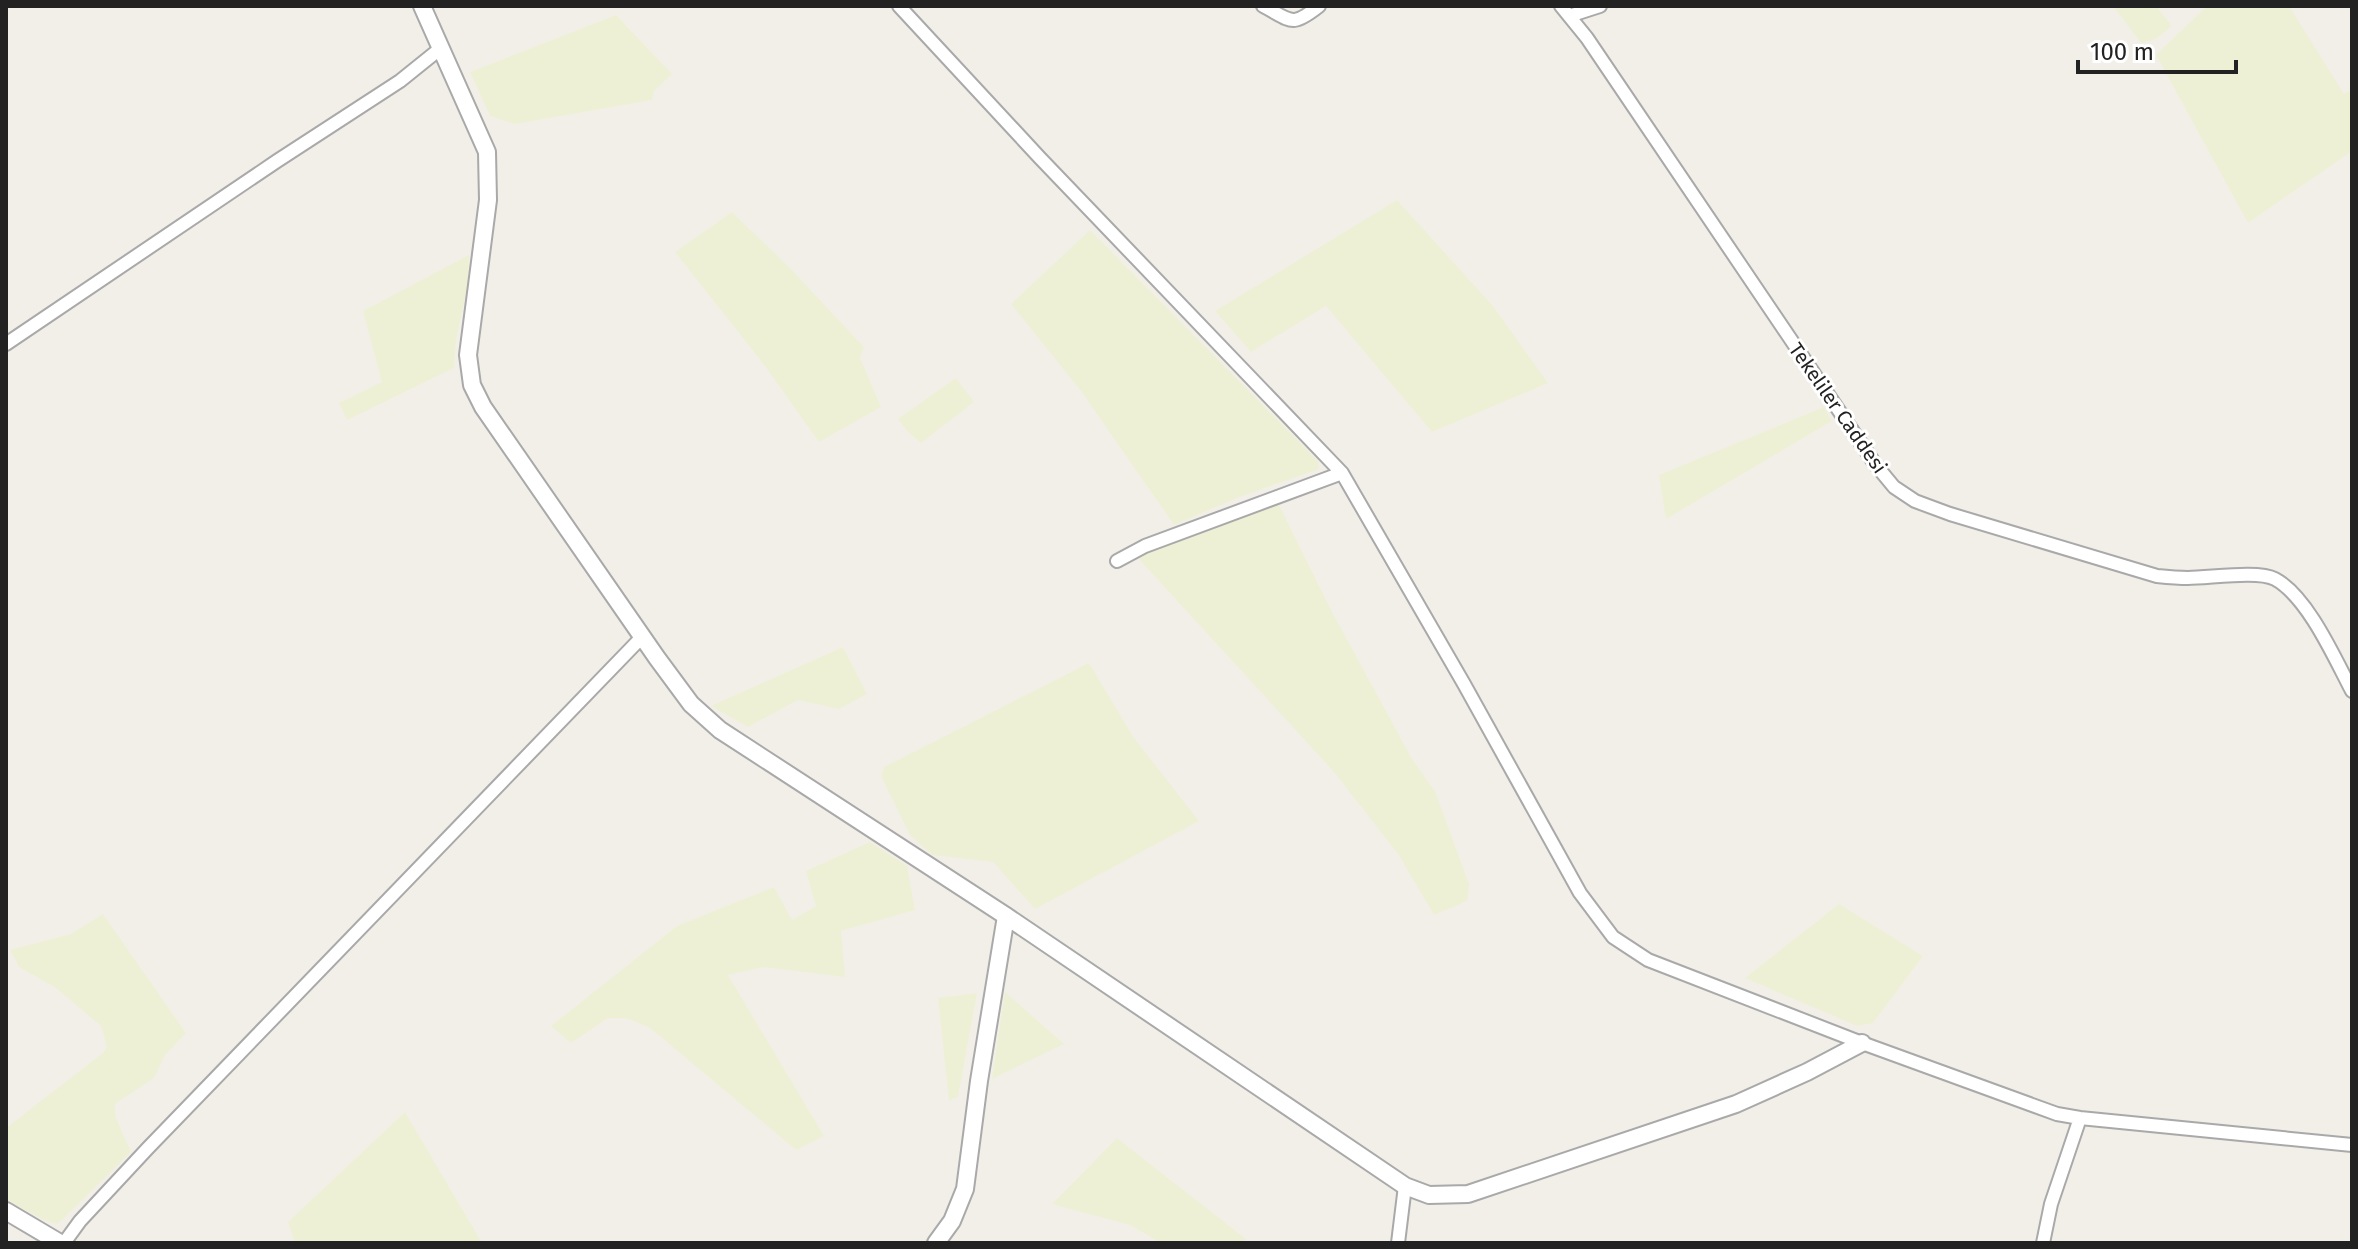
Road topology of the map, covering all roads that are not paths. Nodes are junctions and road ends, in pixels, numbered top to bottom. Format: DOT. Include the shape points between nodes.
graph roads {
  1 [pos="422,6"];
  2 [pos="899,6"];
  3 [pos="1319,6"];
  4 [pos="1600,6"];
  5 [pos="1257,7"];
  6 [pos="1565,11"];
  7 [pos="441,48"];
  8 [pos="6,344"];
  9 [pos="1342,473"];
  10 [pos="1117,561"];
  11 [pos="642,637"];
  12 [pos="2352,691"];
  13 [pos="1006,916"];
  14 [pos="1862,1043"];
  15 [pos="2080,1118"];
  16 [pos="2352,1145"];
  17 [pos="1405,1186"];
  18 [pos="6,1211"];
  19 [pos="62,1243"];
  20 [pos="936,1243"];
  21 [pos="1398,1243"];
  22 [pos="2043,1243"];
  1 -- 7 [label="street"];
  2 -- 9 [label="street"];
  3 -- 5 [label="street" via="1301,20"];
  4 -- 6 [label="street"];
  6 -- 12 [label="street, Tekeliler Caddesi" via="1894,487 1950,514 2157,576 2274,579 2298,599 2322,633"];
  7 -- 8 [label="street" via="400,81"];
  7 -- 11 [label="street" via="487,152 488,200 468,355 472,385"];
  9 -- 10 [label="street"];
  9 -- 14 [label="street" via="1580,893 1613,937 1648,960"];
  11 -- 13 [label="street" via="691,704 720,730"];
  11 -- 19 [label="street"];
  13 -- 17 [label="street"];
  13 -- 20 [label="street" via="965,1189"];
  14 -- 15 [label="street"];
  14 -- 17 [label="street" via="1736,1104 1468,1194 1429,1195"];
  15 -- 16 [label="street"];
  15 -- 22 [label="street"];
  17 -- 21 [label="street"];
  18 -- 19 [label="street"];
}
